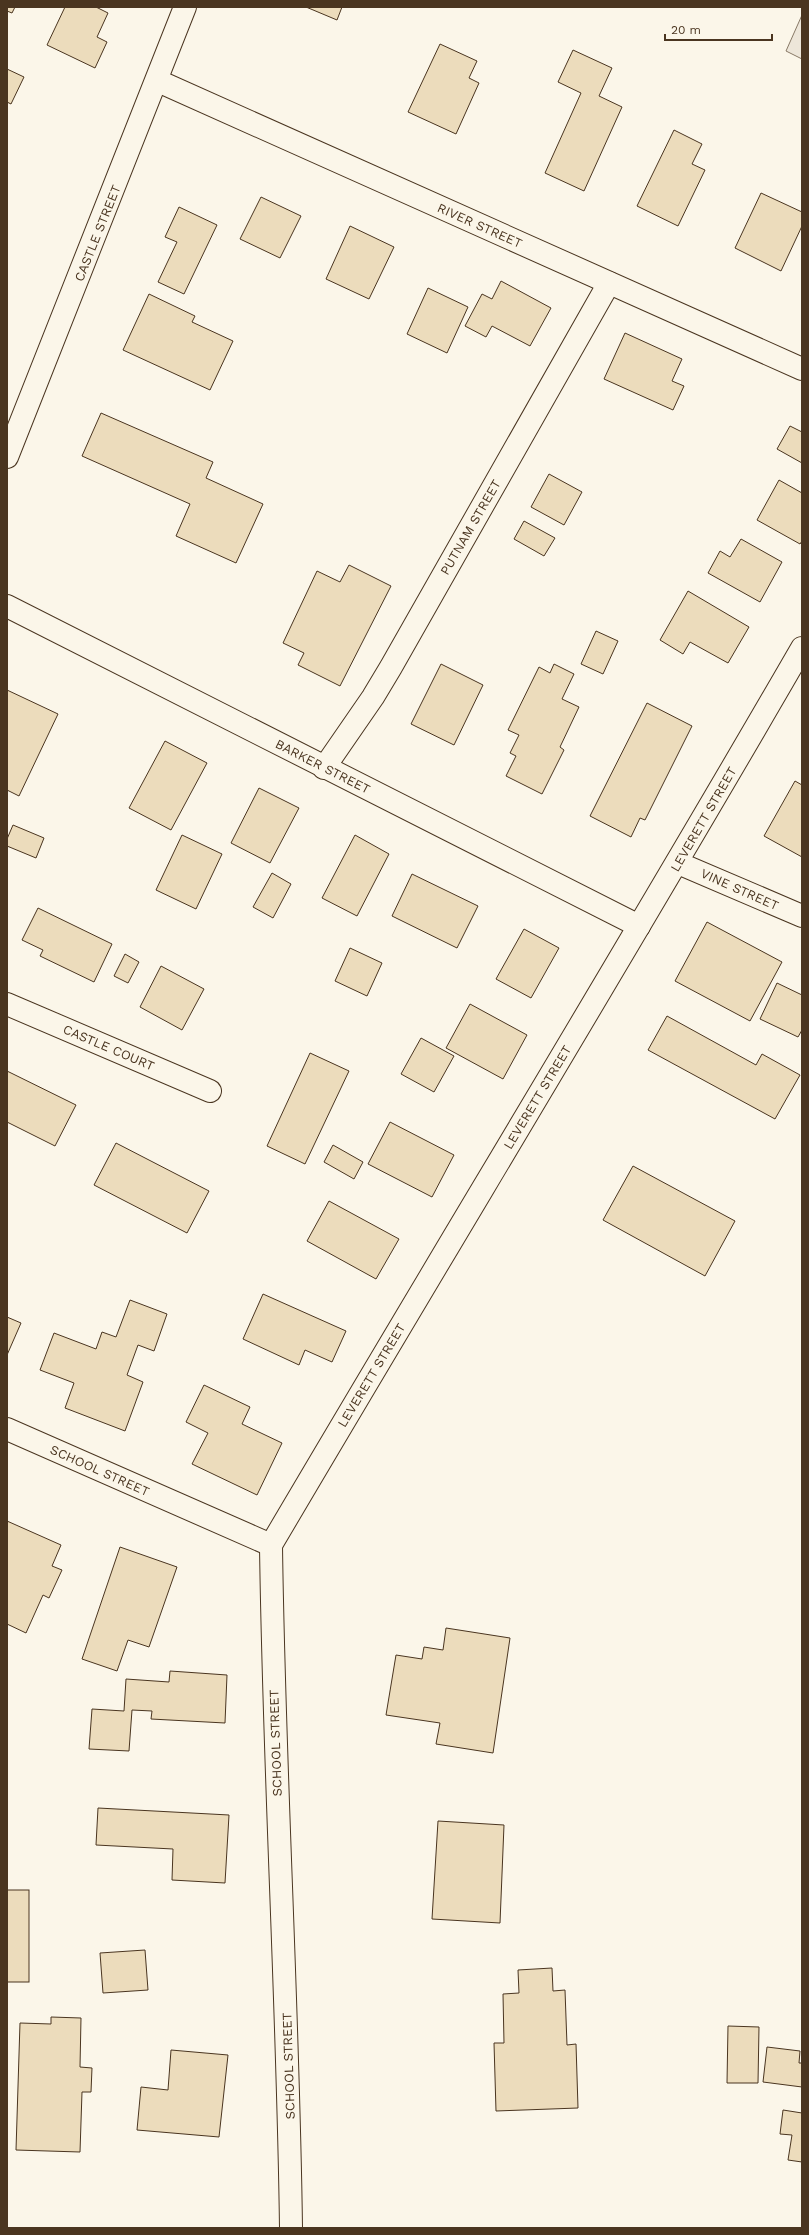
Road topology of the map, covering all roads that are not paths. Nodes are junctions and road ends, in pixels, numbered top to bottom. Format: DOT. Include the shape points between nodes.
graph roads {
  1 [pos="185,7"];
  2 [pos="158,81"];
  3 [pos="609,283"];
  4 [pos="802,369"];
  5 [pos="7,457"];
  6 [pos="7,606"];
  7 [pos="802,648"];
  8 [pos="324,768"];
  9 [pos="678,863"];
  10 [pos="802,916"];
  11 [pos="639,926"];
  12 [pos="7,1004"];
  13 [pos="210,1091"];
  14 [pos="7,1429"];
  15 [pos="271,1545"];
  16 [pos="291,2228"];
  1 -- 2 [label="street, CASTLE STREET"];
  2 -- 3 [label="street, RIVER STREET"];
  2 -- 5 [label="street, CASTLE STREET"];
  3 -- 4 [label="street, RIVER STREET"];
  3 -- 8 [label="street, PUTNAM STREET" via="373,698"];
  6 -- 8 [label="street, BARKER STREET"];
  7 -- 9 [label="street, LEVERETT STREET"];
  8 -- 11 [label="street, BARKER STREET"];
  9 -- 10 [label="street, VINE STREET"];
  9 -- 11 [label="street, LEVERETT STREET"];
  11 -- 15 [label="street, LEVERETT STREET"];
  12 -- 13 [label="street, CASTLE COURT"];
  14 -- 15 [label="street, SCHOOL STREET"];
  15 -- 16 [label="street, SCHOOL STREET"];
}
